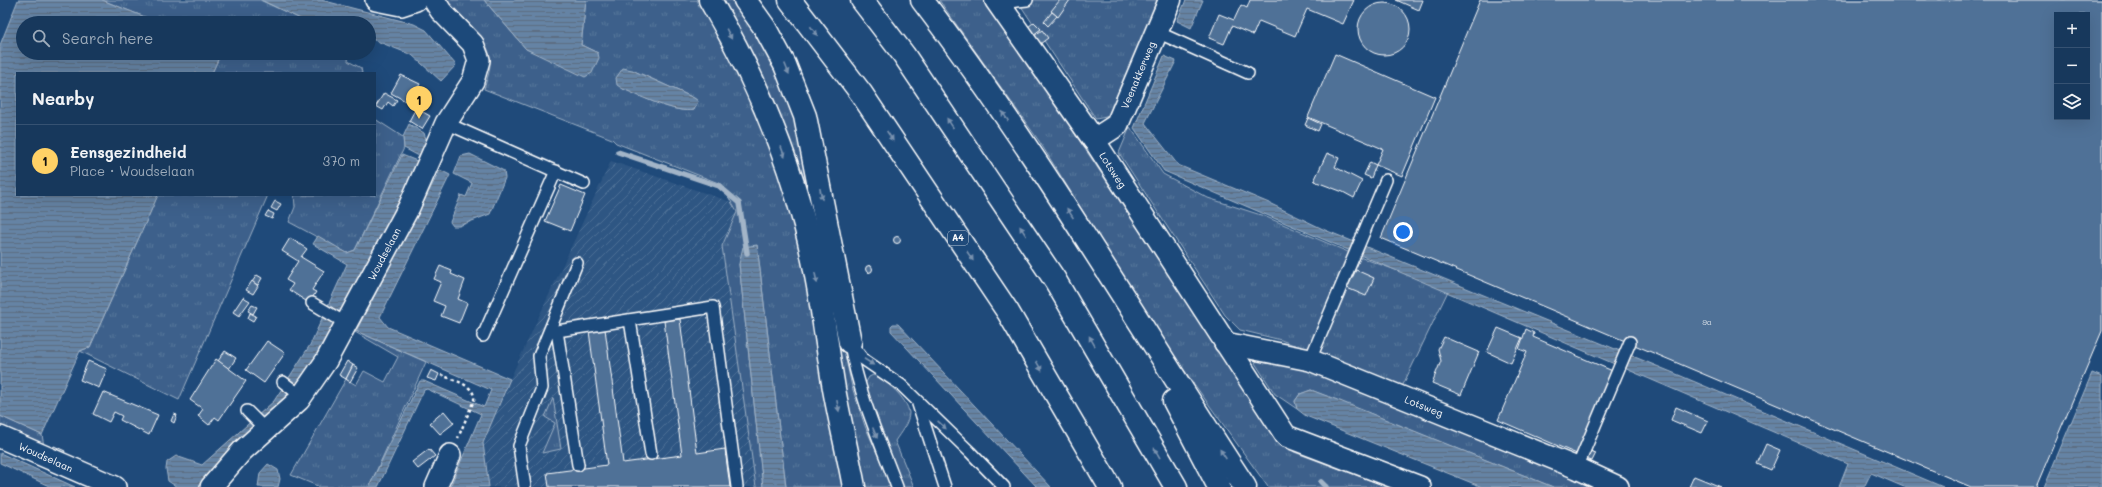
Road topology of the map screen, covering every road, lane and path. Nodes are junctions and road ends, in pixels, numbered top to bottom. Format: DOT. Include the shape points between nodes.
graph roads {
  1 [pos="376,0"];
  2 [pos="416,0"];
  3 [pos="434,0"];
  4 [pos="710,0"];
  5 [pos="745,0"];
  6 [pos="790,0"];
  7 [pos="862,0"];
  8 [pos="922,0"];
  9 [pos="1028,0"];
  10 [pos="1170,0"];
  11 [pos="998,2"];
  12 [pos="1157,32"];
  13 [pos="1248,73"];
  14 [pos="446,123"];
  15 [pos="1094,140"];
  16 [pos="556,171"];
  17 [pos="1386,180"];
  18 [pos="584,184"];
  19 [pos="1092,246"];
  20 [pos="577,264"];
  21 [pos="312,303"];
  22 [pos="630,320"];
  23 [pos="343,322"];
  24 [pos="482,336"];
  25 [pos="850,342"];
  26 [pos="1225,343"];
  27 [pos="1629,343"];
  28 [pos="1310,360"];
  29 [pos="441,375"];
  30 [pos="283,382"];
  31 [pos="299,395"];
  32 [pos="917,402"];
  33 [pos="247,411"];
  34 [pos="264,427"];
  35 [pos="0,436"];
  36 [pos="651,454"];
  37 [pos="450,455"];
  38 [pos="578,465"];
  39 [pos="1576,468"];
  40 [pos="115,487"];
  41 [pos="211,487"];
  42 [pos="436,487"];
  43 [pos="525,487"];
  44 [pos="737,487"];
  45 [pos="854,487"];
  46 [pos="897,487"];
  47 [pos="945,487"];
  48 [pos="1004,487"];
  49 [pos="1110,487"];
  50 [pos="1176,487"];
  51 [pos="1219,487"];
  52 [pos="1245,487"];
  53 [pos="1420,487"];
  54 [pos="1618,487"];
  1 -- 2 [label="street" via="401,5"];
  3 -- 14 [label="street, Woudselaan" via="441,11 473,44 479,60 473,81"];
  4 -- 45 [label="main road, one-way" via="754,82 795,191 819,294 834,389"];
  5 -- 25 [label="main road, one-way" via="765,28 785,65 805,116"];
  6 -- 49 [label="main road, A4, one-way" via="861,93 1008,312"];
  50 -- 7 [label="main road, one-way" via="1056,280 904,55"];
  19 -- 8 [label="main road, one-way" via="994,100"];
  9 -- 11 [label="lane"];
  10 -- 12 [label="main road, Veenakkerweg"];
  11 -- 15 [label="main road, Lotsweg"];
  12 -- 13 [label="lane"];
  12 -- 15 [label="main road, Veenakkerweg" via="1117,125"];
  14 -- 16 [label="lane"];
  14 -- 23 [label="street, Woudselaan" via="409,207"];
  15 -- 26 [label="street, Lotsweg"];
  16 -- 18 [label="lane"];
  16 -- 24 [label="lane"];
  17 -- 28 [label="lane"];
  19 -- 51 [label="main road"];
  52 -- 19 [label="main road, one-way"];
  20 -- 43 [label="lane" via="539,356 542,388 519,446"];
  21 -- 23 [label="lane"];
  22 -- 36 [label="lane"];
  22 -- 38 [label="lane" via="558,331"];
  22 -- 44 [label="lane" via="713,307"];
  23 -- 31 [label="street, Woudselaan" via="326,361"];
  25 -- 32 [label="lane, one-way" via="863,359 894,378"];
  25 -- 46 [label="lane, one-way" via="867,414"];
  26 -- 28 [label="street, Lotsweg"];
  26 -- 53 [label="street, Lotsweg" via="1286,436"];
  27 -- 39 [label="lane"];
  28 -- 39 [label="street, Lotsweg"];
  29 -- 37 [label="path" via="472,389 475,394"];
  30 -- 31 [label="lane"];
  31 -- 34 [label="street, Woudselaan"];
  32 -- 47 [label="lane"];
  32 -- 48 [label="lane, one-way"];
  33 -- 34 [label="lane"];
  34 -- 41 [label="street, Woudselaan"];
  35 -- 40 [label="street, Woudselaan"];
  37 -- 42 [label="street"];
  39 -- 54 [label="street, Lotsweg"];
}
